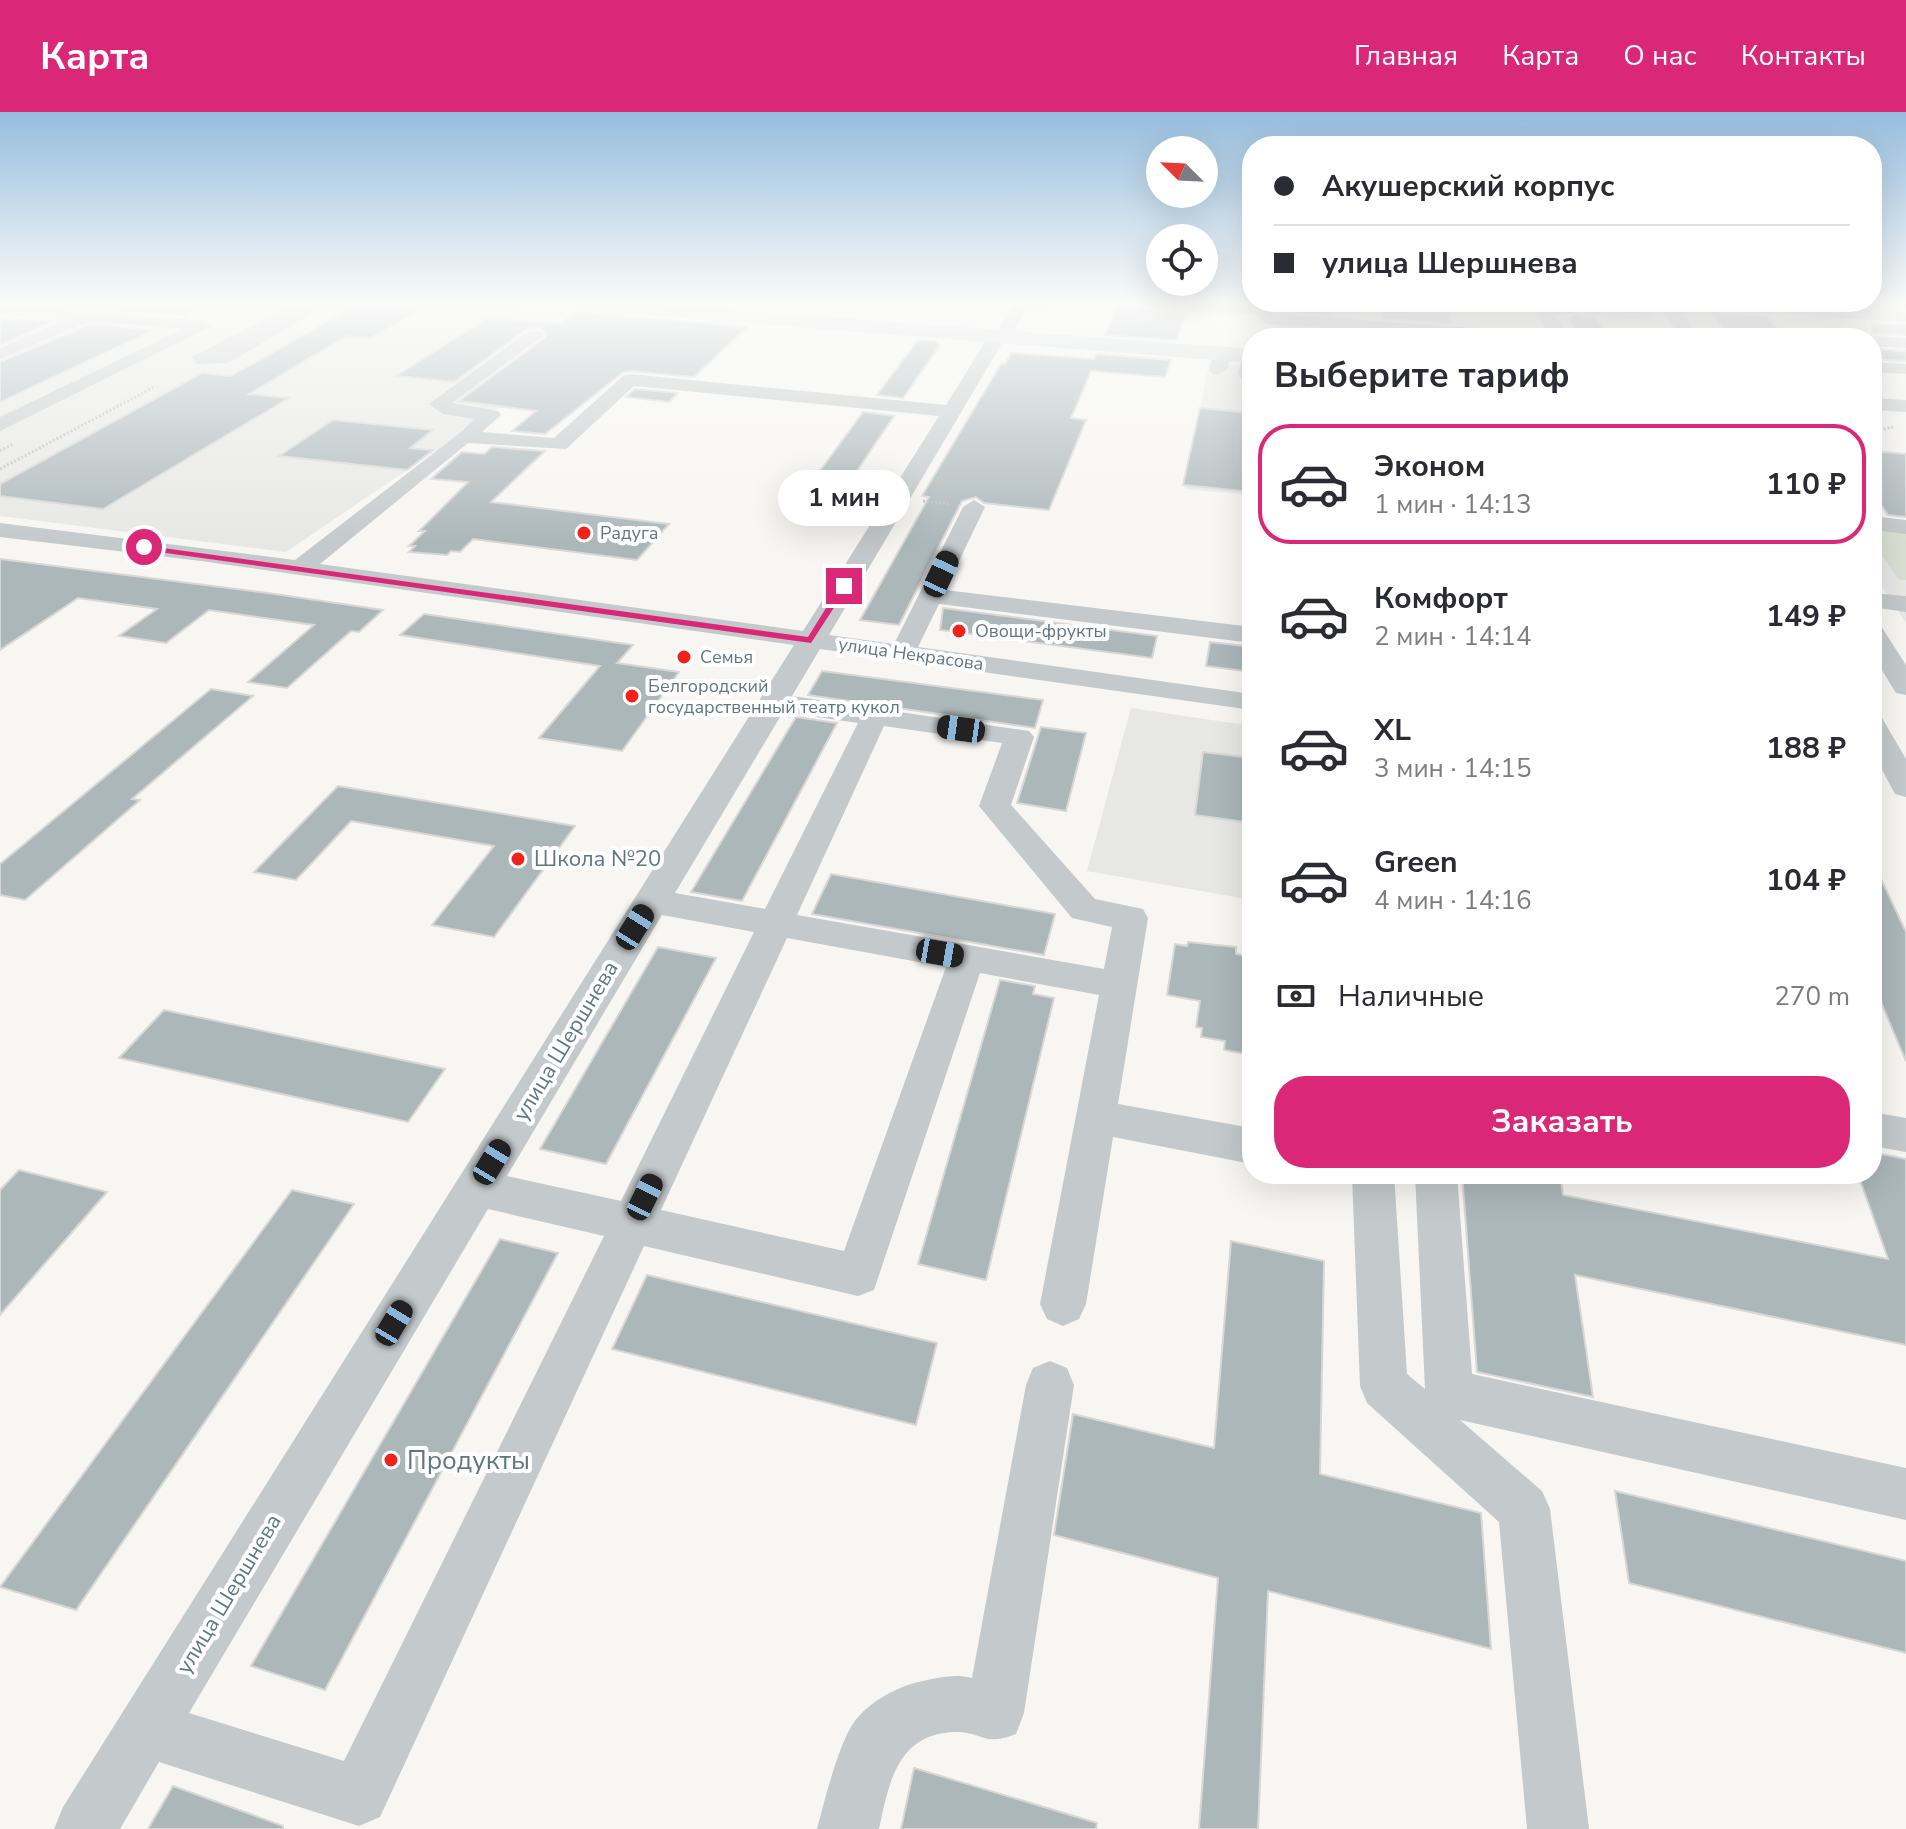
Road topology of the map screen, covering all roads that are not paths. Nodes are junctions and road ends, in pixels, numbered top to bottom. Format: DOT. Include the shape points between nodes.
graph roads {
  1 [pos="91,383"];
  2 [pos="468,383"];
  3 [pos="627,383"];
  4 [pos="662,383"];
  5 [pos="970,383"];
  6 [pos="1882,405"];
  7 [pos="1906,406"];
  8 [pos="951,411"];
  9 [pos="0,425"];
  10 [pos="464,437"];
  11 [pos="974,507"];
  12 [pos="1882,524"];
  13 [pos="1906,527"];
  14 [pos="0,530"];
  15 [pos="300,568"];
  16 [pos="931,596"];
  17 [pos="1882,601"];
  18 [pos="1906,604"];
  19 [pos="1242,634"];
  20 [pos="811,640"];
  21 [pos="1882,648"];
  22 [pos="902,653"];
  23 [pos="1906,687"];
  24 [pos="1242,701"];
  25 [pos="773,702"];
  26 [pos="875,716"];
  27 [pos="1882,742"];
  28 [pos="1882,782"];
  29 [pos="1906,786"];
  30 [pos="651,901"];
  31 [pos="775,924"];
  32 [pos="967,958"];
  33 [pos="1120,985"];
  34 [pos="1097,1117"];
  35 [pos="1882,1131"];
  36 [pos="1906,1135"];
  37 [pos="1242,1144"];
  38 [pos="1374,1184"];
  39 [pos="1437,1184"];
  40 [pos="476,1188"];
  41 [pos="632,1225"];
  42 [pos="1063,1304"];
  43 [pos="1050,1385"];
  44 [pos="1906,1494"];
  45 [pos="147,1729"];
  46 [pos="85,1829"];
  47 [pos="848,1829"];
  48 [pos="1558,1829"];
  1 -- 9 [label="street"];
  2 -- 10 [label="street" via="439,404 491,415"];
  3 -- 10 [label="street" via="559,445"];
  4 -- 8 [label="street"];
  5 -- 8 [label="street, улица Шершнева"];
  6 -- 7 [label="street"];
  8 -- 20 [label="street, улица Шершнева"];
  10 -- 15 [label="street"];
  11 -- 16 [label="street"];
  12 -- 13 [label="street"];
  14 -- 15 [label="street, улица Некрасова"];
  15 -- 20 [label="street, улица Некрасова"];
  16 -- 19 [label="street"];
  16 -- 22 [label="street"];
  17 -- 18 [label="street"];
  20 -- 22 [label="street, улица Некрасова"];
  20 -- 25 [label="street, улица Шершнева"];
  21 -- 23 [label="street"];
  22 -- 24 [label="street, улица Некрасова"];
  25 -- 26 [label="street"];
  25 -- 30 [label="street, улица Шершнева"];
  26 -- 31 [label="street"];
  26 -- 33 [label="street" via="1019,737 995,806 1084,909 1131,918"];
  27 -- 29 [label="street"];
  28 -- 29 [label="street"];
  30 -- 31 [label="street"];
  30 -- 40 [label="street, улица Шершнева"];
  31 -- 32 [label="street"];
  31 -- 41 [label="street"];
  32 -- 33 [label="street"];
  32 -- 41 [label="street" via="858,1275"];
  33 -- 34 [label="street"];
  34 -- 37 [label="street"];
  34 -- 42 [label="street"];
  35 -- 36 [label="street"];
  38 -- 48 [label="street" via="1384,1386 1524,1509"];
  39 -- 44 [label="street" via="1449,1393"];
  40 -- 41 [label="street"];
  40 -- 45 [label="street, улица Шершнева"];
  41 -- 45 [label="street" via="359,1796"];
  43 -- 47 [label="street" via="995,1713 957,1703 909,1713 875,1743"];
  45 -- 46 [label="street, улица Шершнева"];
}
